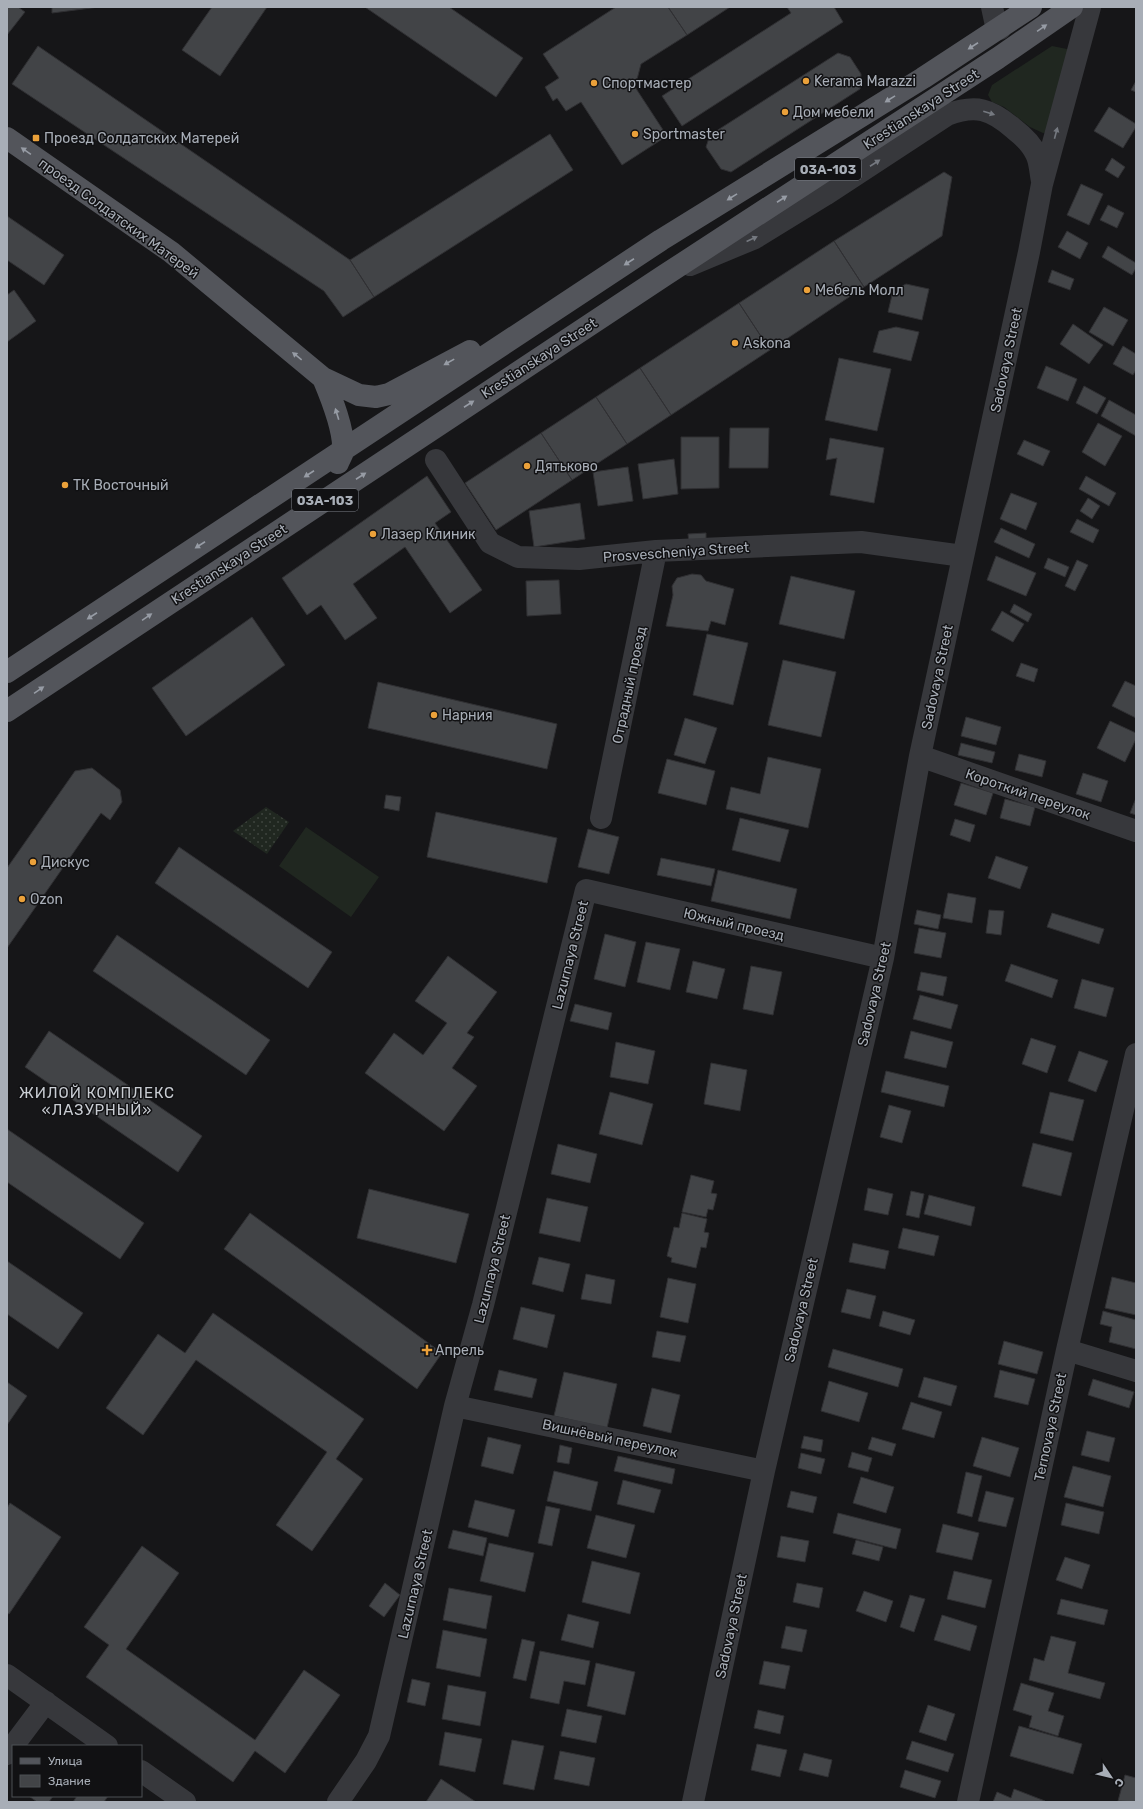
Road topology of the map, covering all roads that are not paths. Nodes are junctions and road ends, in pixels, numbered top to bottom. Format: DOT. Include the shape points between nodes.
graph roads {
  1 [pos="992,7"];
  2 [pos="1031,7"];
  3 [pos="1072,7"];
  4 [pos="1090,7"];
  5 [pos="1000,29"];
  6 [pos="1013,48"];
  7 [pos="7,138"];
  8 [pos="1042,184"];
  9 [pos="665,275"];
  10 [pos="535,323"];
  11 [pos="323,378"];
  12 [pos="343,452"];
  13 [pos="436,460"];
  14 [pos="322,502"];
  15 [pos="656,551"];
  16 [pos="963,556"];
  17 [pos="7,672"];
  18 [pos="7,711"];
  19 [pos="920,756"];
  20 [pos="601,818"];
  21 [pos="1136,831"];
  22 [pos="586,890"];
  23 [pos="883,958"];
  24 [pos="1136,1054"];
  25 [pos="1067,1350"];
  26 [pos="1136,1370"];
  27 [pos="455,1406"];
  28 [pos="764,1471"];
  29 [pos="7,1675"];
  30 [pos="46,1702"];
  31 [pos="14,1745"];
  32 [pos="106,1745"];
  33 [pos="142,1772"];
  34 [pos="185,1802"];
  35 [pos="338,1802"];
  36 [pos="693,1802"];
  37 [pos="968,1802"];
  1 -- 5 [label="street"];
  2 -- 5 [label="main road, Krestianskaya Street / 03А-103"];
  6 -- 3 [label="main road, Krestianskaya Street / 03А-103, one-way"];
  8 -- 4 [label="street, Sadovaya Street, one-way"];
  5 -- 6 [label="main road"];
  5 -- 10 [label="main road, Krestianskaya Street / 03А-103, one-way" via="661,240"];
  9 -- 6 [label="main road, Krestianskaya Street / 03А-103, one-way"];
  11 -- 7 [label="main road, проезд Солдатских Матерей, one-way" via="171,252"];
  9 -- 8 [label="street, Sadovaya Street, one-way" via="755,238 947,115 962,110 974,109 999,116 1026,139 1037,155"];
  8 -- 16 [label="street, Sadovaya Street"];
  14 -- 9 [label="main road, Krestianskaya Street / 03А-103, one-way"];
  10 -- 11 [label="main road, проезд Солдатских Матерей, one-way" via="490,340 389,394 376,397 359,395"];
  10 -- 12 [label="main road, Krestianskaya Street / 03А-103"];
  12 -- 11 [label="main road, проезд Солдатских Матерей, one-way" via="339,422"];
  12 -- 14 [label="main road"];
  12 -- 17 [label="main road, Krestianskaya Street / 03А-103, one-way"];
  13 -- 15 [label="street, Prosvescheniya Street" via="490,543 518,557 579,559"];
  18 -- 14 [label="main road, Krestianskaya Street / 03А-103, one-way"];
  15 -- 16 [label="street, Prosvescheniya Street" via="861,542"];
  15 -- 20 [label="street, Отрадный проезд"];
  16 -- 19 [label="street, Sadovaya Street"];
  19 -- 21 [label="street, Короткий переулок"];
  19 -- 23 [label="street, Sadovaya Street"];
  22 -- 23 [label="street, Южный проезд"];
  22 -- 27 [label="street, Lazurnaya Street" via="483,1305"];
  23 -- 28 [label="street, Sadovaya Street"];
  24 -- 25 [label="street, Ternovaya Street"];
  25 -- 26 [label="street"];
  25 -- 37 [label="street, Ternovaya Street"];
  27 -- 28 [label="street, Вишнёвый переулок"];
  27 -- 35 [label="street, Lazurnaya Street" via="379,1736 366,1761"];
  28 -- 36 [label="street, Sadovaya Street"];
  29 -- 30 [label="street"];
  30 -- 31 [label="street"];
  30 -- 32 [label="street"];
  33 -- 34 [label="street"];
}
